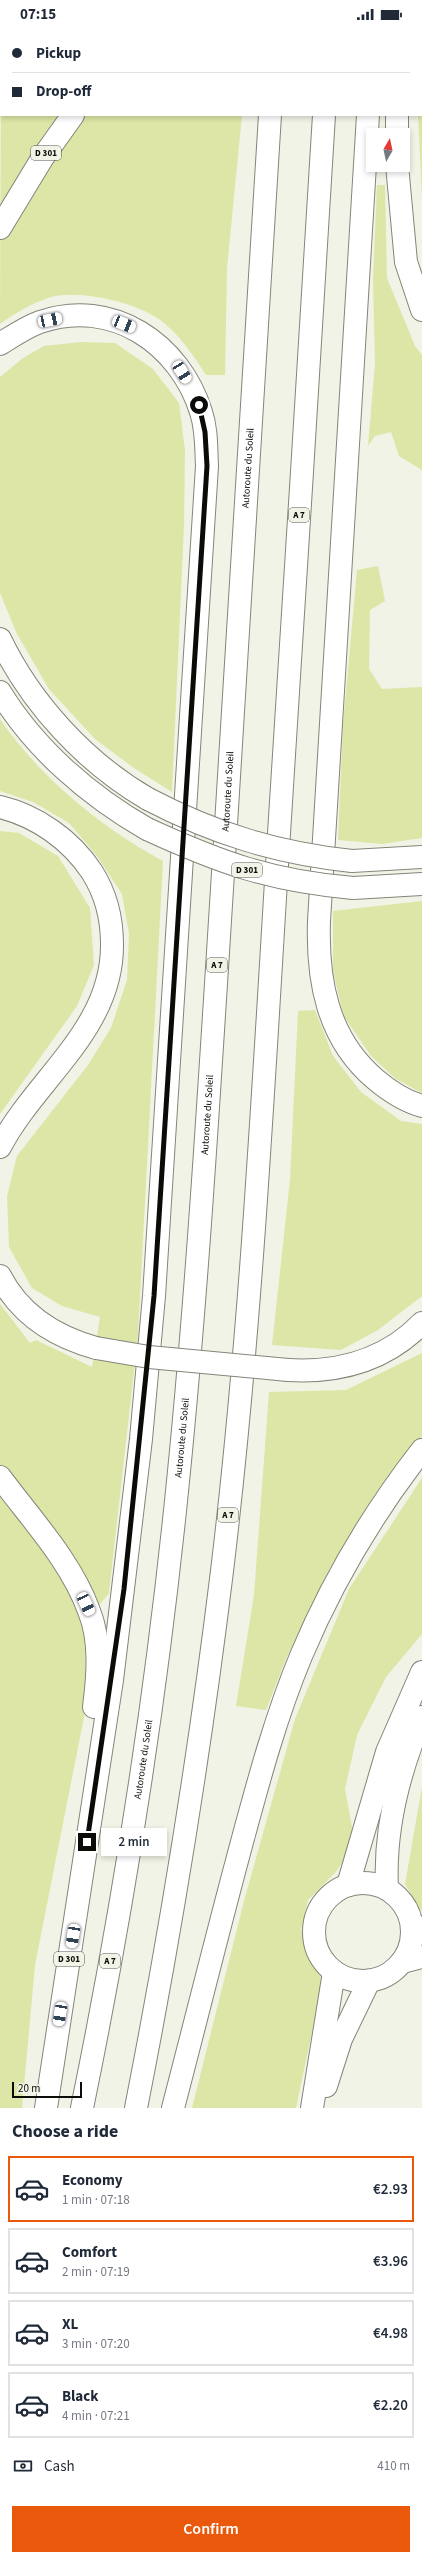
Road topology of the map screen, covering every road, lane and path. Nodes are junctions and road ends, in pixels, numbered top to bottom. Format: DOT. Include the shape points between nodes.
graph roads {
  1 [pos="72,116"];
  2 [pos="270,116"];
  3 [pos="324,116"];
  4 [pos="368,116"];
  5 [pos="397,116"];
  6 [pos="397,128"];
  7 [pos="398,172"];
  8 [pos="0,228"];
  9 [pos="422,310"];
  10 [pos="0,344"];
  11 [pos="0,639"];
  12 [pos="0,692"];
  13 [pos="0,807"];
  14 [pos="422,857"];
  15 [pos="422,884"];
  16 [pos="422,1106"];
  17 [pos="0,1147"];
  18 [pos="0,1276"];
  19 [pos="422,1323"];
  20 [pos="422,1450"];
  21 [pos="0,1477"];
  22 [pos="422,1672"];
  23 [pos="422,1717"];
  24 [pos="92,1810"];
  25 [pos="348,1885"];
  26 [pos="387,1889"];
  27 [pos="417,1926"];
  28 [pos="412,1960"];
  29 [pos="334,1972"];
  30 [pos="369,1981"];
  31 [pos="46,2108"];
  32 [pos="82,2108"];
  33 [pos="136,2108"];
  34 [pos="173,2108"];
  35 [pos="312,2108"];
  36 [pos="319,2108"];
  1 -- 8 [label="main road, D 301" via="43,157"];
  2 -- 32 [label="main road, Autoroute du Soleil / A 7" via="204,1183 185,1410 161,1630 135,1813 121,1903"];
  3 -- 33 [label="main road, A 7" via="260,1139 236,1441 222,1571 197,1753 168,1940"];
  4 -- 16 [label="main road" via="319,921 319,962 328,1008 346,1046 366,1071 387,1089"];
  5 -- 6 [label="main road"];
  7 -- 9 [label="main road" via="406,262"];
  10 -- 24 [label="main road" via="41,322 77,316 106,318 131,327 155,341 173,360 190,385 202,413 205,432 207,466 154,1304 124,1589"];
  11 -- 14 [label="main road, bridge" via="19,673 62,729 121,782 148,799 190,820 260,846 352,861"];
  12 -- 15 [label="main road, D 301, bridge" via="19,720 70,774 114,810 147,829 235,866 290,881 353,888"];
  13 -- 17 [label="main road" via="47,827 81,857 103,894 111,921 112,936 108,977 96,1013 72,1050 22,1111"];
  18 -- 19 [label="main road, bridge" via="17,1302 36,1319 61,1335 96,1348 149,1357 288,1370 346,1367 390,1349"];
  20 -- 34 [label="main road" via="380,1508 349,1558 324,1605 287,1692 261,1773"];
  21 -- 24 [label="main road" via="69,1569 90,1612 98,1665 85,1780"];
  22 -- 25 [label="main road" via="387,1752"];
  23 -- 26 [label="main road" via="400,1780 392,1812 385,1856"];
  24 -- 31 [label="main road, D 301"];
  25 -- 26 [label="main road" via="368,1883"];
  25 -- 29 [label="main road" via="330,1895 318,1913 314,1934 320,1956"];
  26 -- 27 [label="main road" via="404,1904"];
  27 -- 28 [label="main road" via="411,1946"];
  28 -- 30 [label="main road" via="387,1975"];
  29 -- 30 [label="main road" via="351,1980"];
  29 -- 35 [label="main road"];
  30 -- 36 [label="main road" via="341,2039"];
}
